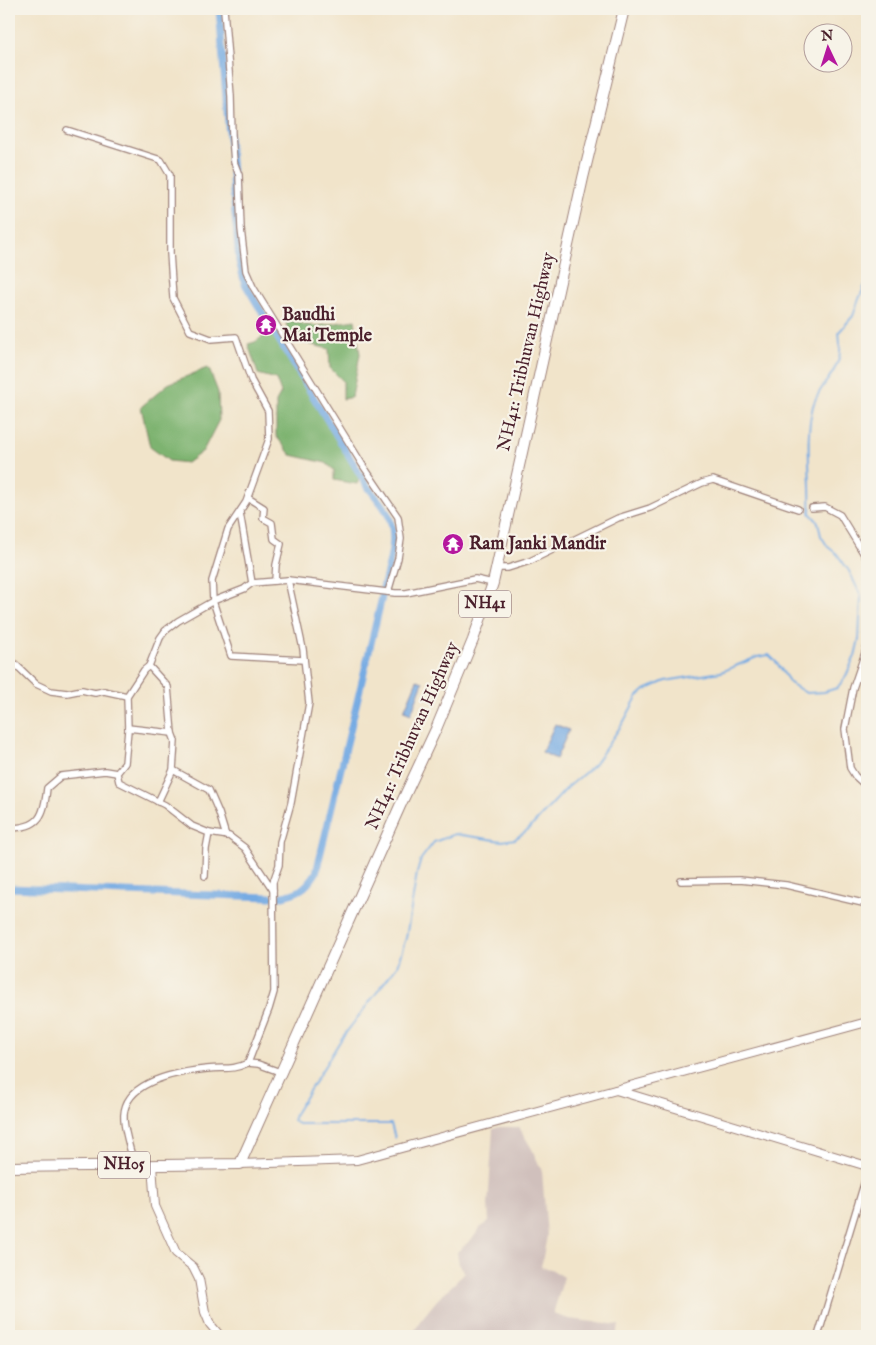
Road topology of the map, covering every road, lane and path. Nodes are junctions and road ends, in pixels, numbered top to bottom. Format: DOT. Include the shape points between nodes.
graph roads {
  1 [pos="224,9"];
  2 [pos="624,9"];
  3 [pos="67,130"];
  4 [pos="248,498"];
  5 [pos="812,508"];
  6 [pos="798,509"];
  7 [pos="240,513"];
  8 [pos="867,559"];
  9 [pos="496,568"];
  10 [pos="288,580"];
  11 [pos="275,581"];
  12 [pos="252,583"];
  13 [pos="492,583"];
  14 [pos="388,592"];
  15 [pos="213,601"];
  16 [pos="867,647"];
  17 [pos="9,655"];
  18 [pos="304,660"];
  19 [pos="150,666"];
  20 [pos="128,696"];
  21 [pos="128,728"];
  22 [pos="172,733"];
  23 [pos="172,770"];
  24 [pos="117,773"];
  25 [pos="867,787"];
  26 [pos="158,802"];
  27 [pos="9,828"];
  28 [pos="209,833"];
  29 [pos="226,836"];
  30 [pos="205,876"];
  31 [pos="681,881"];
  32 [pos="273,890"];
  33 [pos="867,904"];
  34 [pos="867,1022"];
  35 [pos="248,1063"];
  36 [pos="280,1072"];
  37 [pos="616,1090"];
  38 [pos="240,1164"];
  39 [pos="134,1165"];
  40 [pos="152,1165"];
  41 [pos="867,1166"];
  42 [pos="9,1167"];
  43 [pos="867,1174"];
  44 [pos="220,1336"];
  45 [pos="818,1336"];
  1 -- 14 [label="street" via="234,162 239,175 246,271 261,302 398,517 401,539"];
  2 -- 9 [label="highway, NH41: Tribhuvan Highway / NH41"];
  3 -- 4 [label="street" via="161,160 170,175 173,298 190,331 211,339 236,337 251,380 268,411 269,439"];
  4 -- 7 [label="street"];
  4 -- 11 [label="street" via="264,508 262,518 272,523 274,539 281,544"];
  5 -- 8 [label="street" via="825,507 840,515"];
  6 -- 9 [label="street" via="713,480 650,508 618,518 530,561"];
  7 -- 12 [label="street"];
  7 -- 15 [label="street" via="228,529 218,559 212,581"];
  9 -- 13 [label="highway, NH41: Tribhuvan Highway / NH41"];
  10 -- 11 [label="street"];
  10 -- 14 [label="street"];
  10 -- 18 [label="street"];
  11 -- 12 [label="street"];
  12 -- 15 [label="street"];
  13 -- 14 [label="street" via="475,579 406,593"];
  13 -- 36 [label="highway, NH41: Tribhuvan Highway / NH41" via="473,640 436,729"];
  15 -- 18 [label="street" via="232,656"];
  15 -- 19 [label="street" via="165,630"];
  16 -- 25 [label="street" via="853,688 845,730 850,768"];
  17 -- 20 [label="street" via="36,684 51,691 104,691"];
  18 -- 32 [label="street" via="309,703"];
  19 -- 20 [label="street"];
  19 -- 22 [label="street" via="168,687"];
  20 -- 21 [label="street"];
  21 -- 22 [label="street"];
  21 -- 24 [label="street" via="125,763"];
  22 -- 23 [label="street" via="175,741"];
  23 -- 26 [label="street"];
  23 -- 29 [label="street" via="208,790"];
  24 -- 26 [label="street" via="119,782"];
  24 -- 27 [label="street" via="105,771 61,776 47,788 45,809 38,820 25,827"];
  26 -- 28 [label="street" via="192,826"];
  28 -- 29 [label="street"];
  28 -- 30 [label="street"];
  29 -- 32 [label="street" via="245,848"];
  31 -- 33 [label="street" via="740,880 786,885"];
  32 -- 35 [label="street" via="274,992"];
  34 -- 37 [label="main road, NH05"];
  35 -- 36 [label="street"];
  35 -- 39 [label="street" via="235,1069 184,1072 138,1088 127,1101 124,1118"];
  36 -- 38 [label="highway, NH41: Tribhuvan Highway / NH41"];
  37 -- 38 [label="main road, NH05" via="356,1160"];
  37 -- 41 [label="main road"];
  38 -- 40 [label="highway, NH05"];
  39 -- 40 [label="highway, NH05"];
  39 -- 42 [label="highway, NH05"];
  40 -- 44 [label="main road" via="155,1206 176,1253 193,1267 205,1312"];
  43 -- 45 [label="street"];
}
